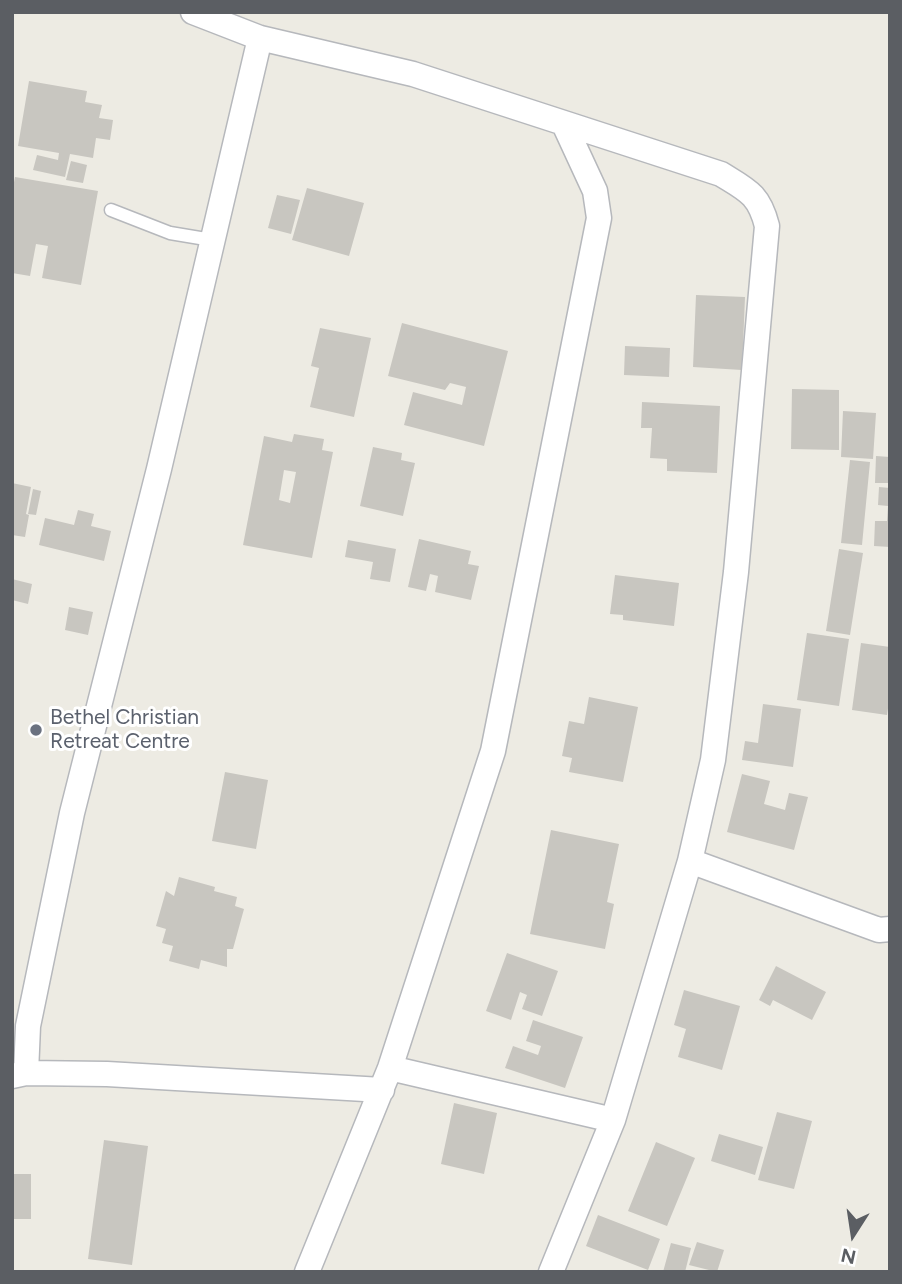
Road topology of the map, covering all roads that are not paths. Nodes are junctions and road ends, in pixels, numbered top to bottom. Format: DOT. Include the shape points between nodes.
graph roads {
  1 [pos="193,12"];
  2 [pos="260,38"];
  3 [pos="564,124"];
  4 [pos="111,210"];
  5 [pos="212,240"];
  6 [pos="690,861"];
  7 [pos="890,929"];
  8 [pos="19,1075"];
  9 [pos="386,1079"];
  10 [pos="613,1120"];
  11 [pos="307,1272"];
  12 [pos="551,1272"];
  1 -- 2 [label="street"];
  2 -- 3 [label="street" via="413,74"];
  2 -- 5 [label="street"];
  3 -- 6 [label="street" via="721,174 750,192 762,207 767,226 713,760"];
  3 -- 9 [label="street" via="595,191 599,218 593,254 493,751"];
  4 -- 5 [label="lane" via="170,233"];
  5 -- 8 [label="street" via="72,813"];
  6 -- 7 [label="street" via="879,930"];
  6 -- 10 [label="street"];
  8 -- 9 [label="street"];
  9 -- 10 [label="street"];
  9 -- 11 [label="street"];
  10 -- 12 [label="street"];
}
